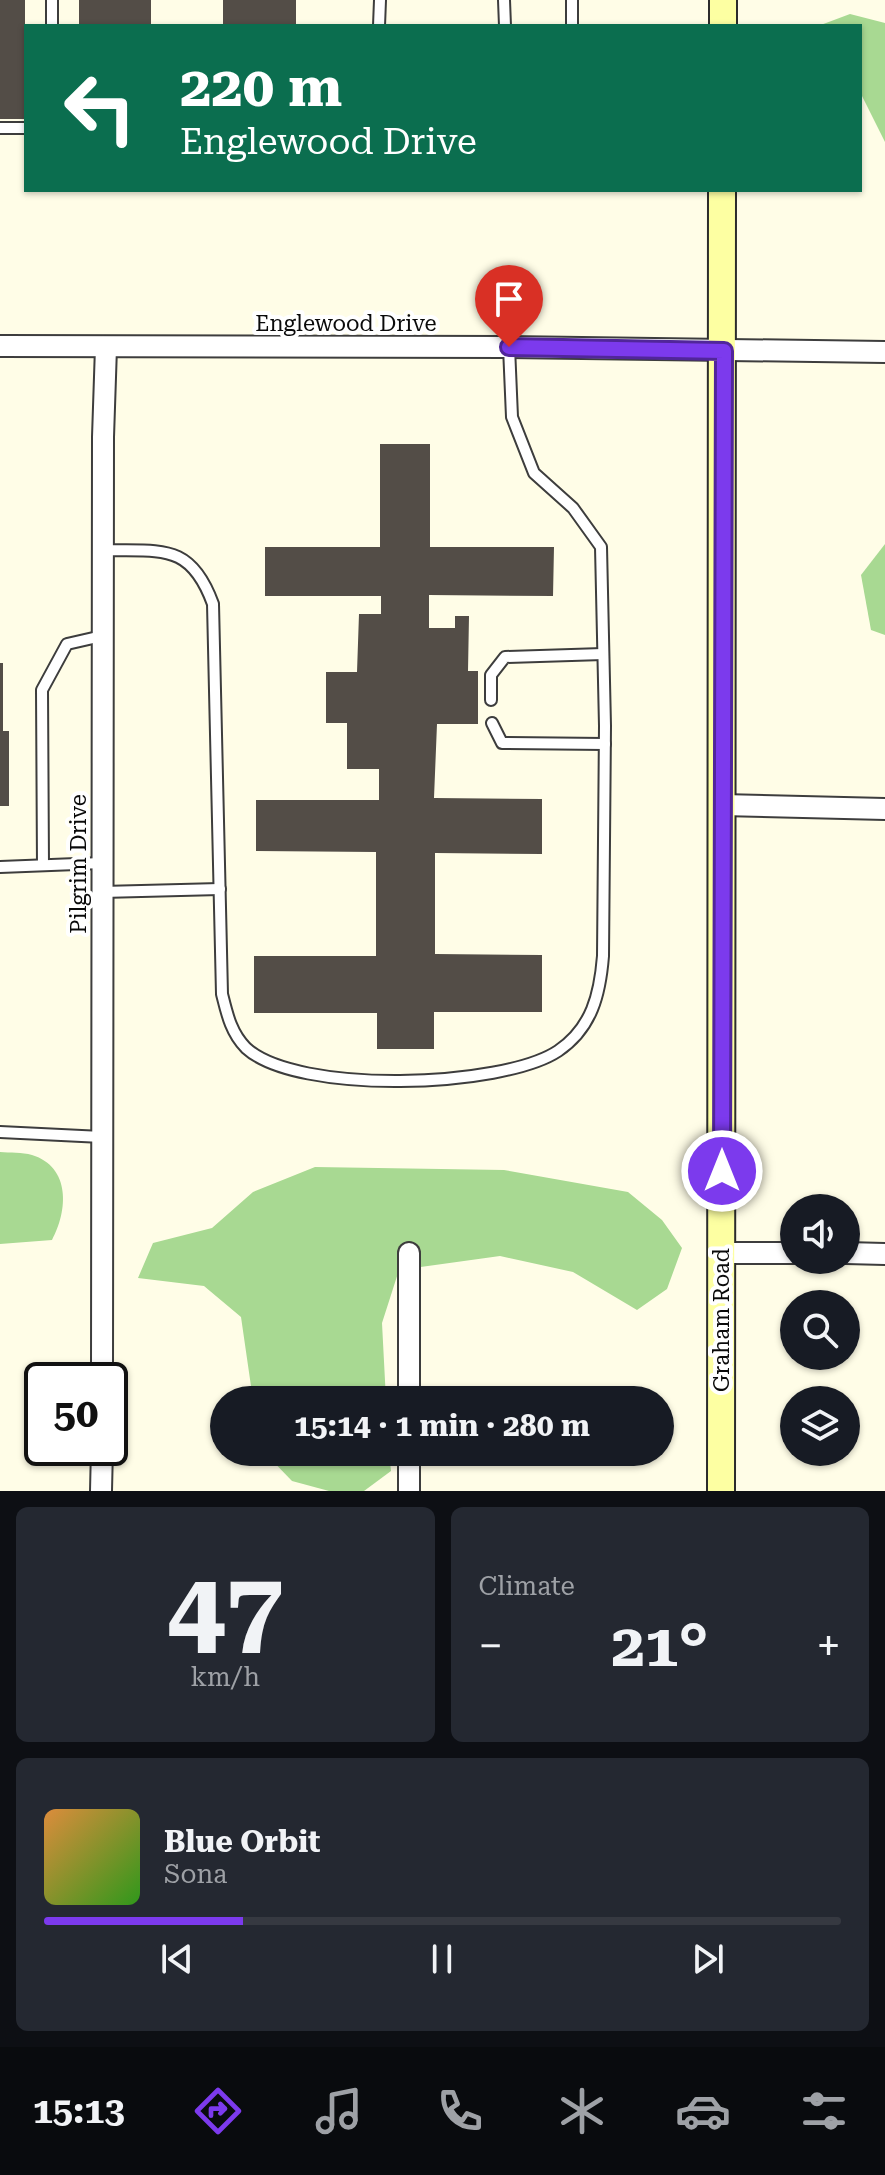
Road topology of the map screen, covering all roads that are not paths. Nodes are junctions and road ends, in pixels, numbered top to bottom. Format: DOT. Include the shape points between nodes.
graph roads {
  1 [pos="52,0"];
  2 [pos="380,0"];
  3 [pos="504,0"];
  4 [pos="572,0"];
  5 [pos="723,0"];
  6 [pos="52,24"];
  7 [pos="379,24"];
  8 [pos="505,24"];
  9 [pos="572,24"];
  10 [pos="723,24"];
  11 [pos="0,128"];
  12 [pos="24,128"];
  13 [pos="722,192"];
  14 [pos="0,346"];
  15 [pos="106,347"];
  16 [pos="509,347"];
  17 [pos="724,351"];
  18 [pos="885,352"];
  19 [pos="102,550"];
  20 [pos="102,636"];
  21 [pos="603,654"];
  22 [pos="491,700"];
  23 [pos="492,723"];
  24 [pos="605,744"];
  25 [pos="722,805"];
  26 [pos="885,809"];
  27 [pos="102,863"];
  28 [pos="43,865"];
  29 [pos="0,867"];
  30 [pos="220,889"];
  31 [pos="102,892"];
  32 [pos="0,1132"];
  33 [pos="102,1137"];
  34 [pos="409,1253"];
  35 [pos="721,1253"];
  36 [pos="780,1253"];
  37 [pos="860,1253"];
  38 [pos="885,1254"];
  39 [pos="102,1362"];
  40 [pos="409,1386"];
  41 [pos="102,1466"];
  42 [pos="409,1466"];
  43 [pos="101,1491"];
  44 [pos="409,1491"];
  45 [pos="721,1491"];
  1 -- 6 [label="lane"];
  2 -- 7 [label="lane"];
  3 -- 8 [label="lane"];
  4 -- 9 [label="lane"];
  5 -- 10 [label="main road"];
  11 -- 12 [label="lane"];
  13 -- 17 [label="main road, Graham Road"];
  14 -- 15 [label="street, Englewood Drive"];
  15 -- 16 [label="street, Englewood Drive"];
  15 -- 19 [label="street, Pilgrim Drive"];
  16 -- 17 [label="street, Englewood Drive"];
  16 -- 21 [label="lane" via="512,417 534,473 573,508 601,547"];
  17 -- 18 [label="street, Englewood Drive"];
  17 -- 25 [label="main road, Graham Road"];
  19 -- 20 [label="street, Pilgrim Drive"];
  19 -- 30 [label="lane" via="165,552 184,558 203,578 213,604"];
  20 -- 27 [label="street, Pilgrim Drive"];
  20 -- 28 [label="lane" via="67,644 42,690"];
  21 -- 22 [label="lane" via="505,657 491,675"];
  21 -- 24 [label="lane"];
  23 -- 24 [label="lane" via="502,743"];
  24 -- 30 [label="lane" via="600,993 587,1021 558,1051 518,1068 457,1080 324,1079 272,1063 247,1048 229,1024 222,994"];
  25 -- 26 [label="street"];
  25 -- 35 [label="main road, Graham Road"];
  27 -- 28 [label="lane"];
  27 -- 31 [label="street, Pilgrim Drive"];
  28 -- 29 [label="lane"];
  30 -- 31 [label="lane"];
  31 -- 33 [label="street, Pilgrim Drive"];
  32 -- 33 [label="lane"];
  33 -- 39 [label="street, Pilgrim Drive"];
  34 -- 40 [label="street"];
  35 -- 36 [label="street"];
  35 -- 45 [label="main road, Graham Road"];
  37 -- 38 [label="street"];
  41 -- 43 [label="street"];
  42 -- 44 [label="street"];
}
